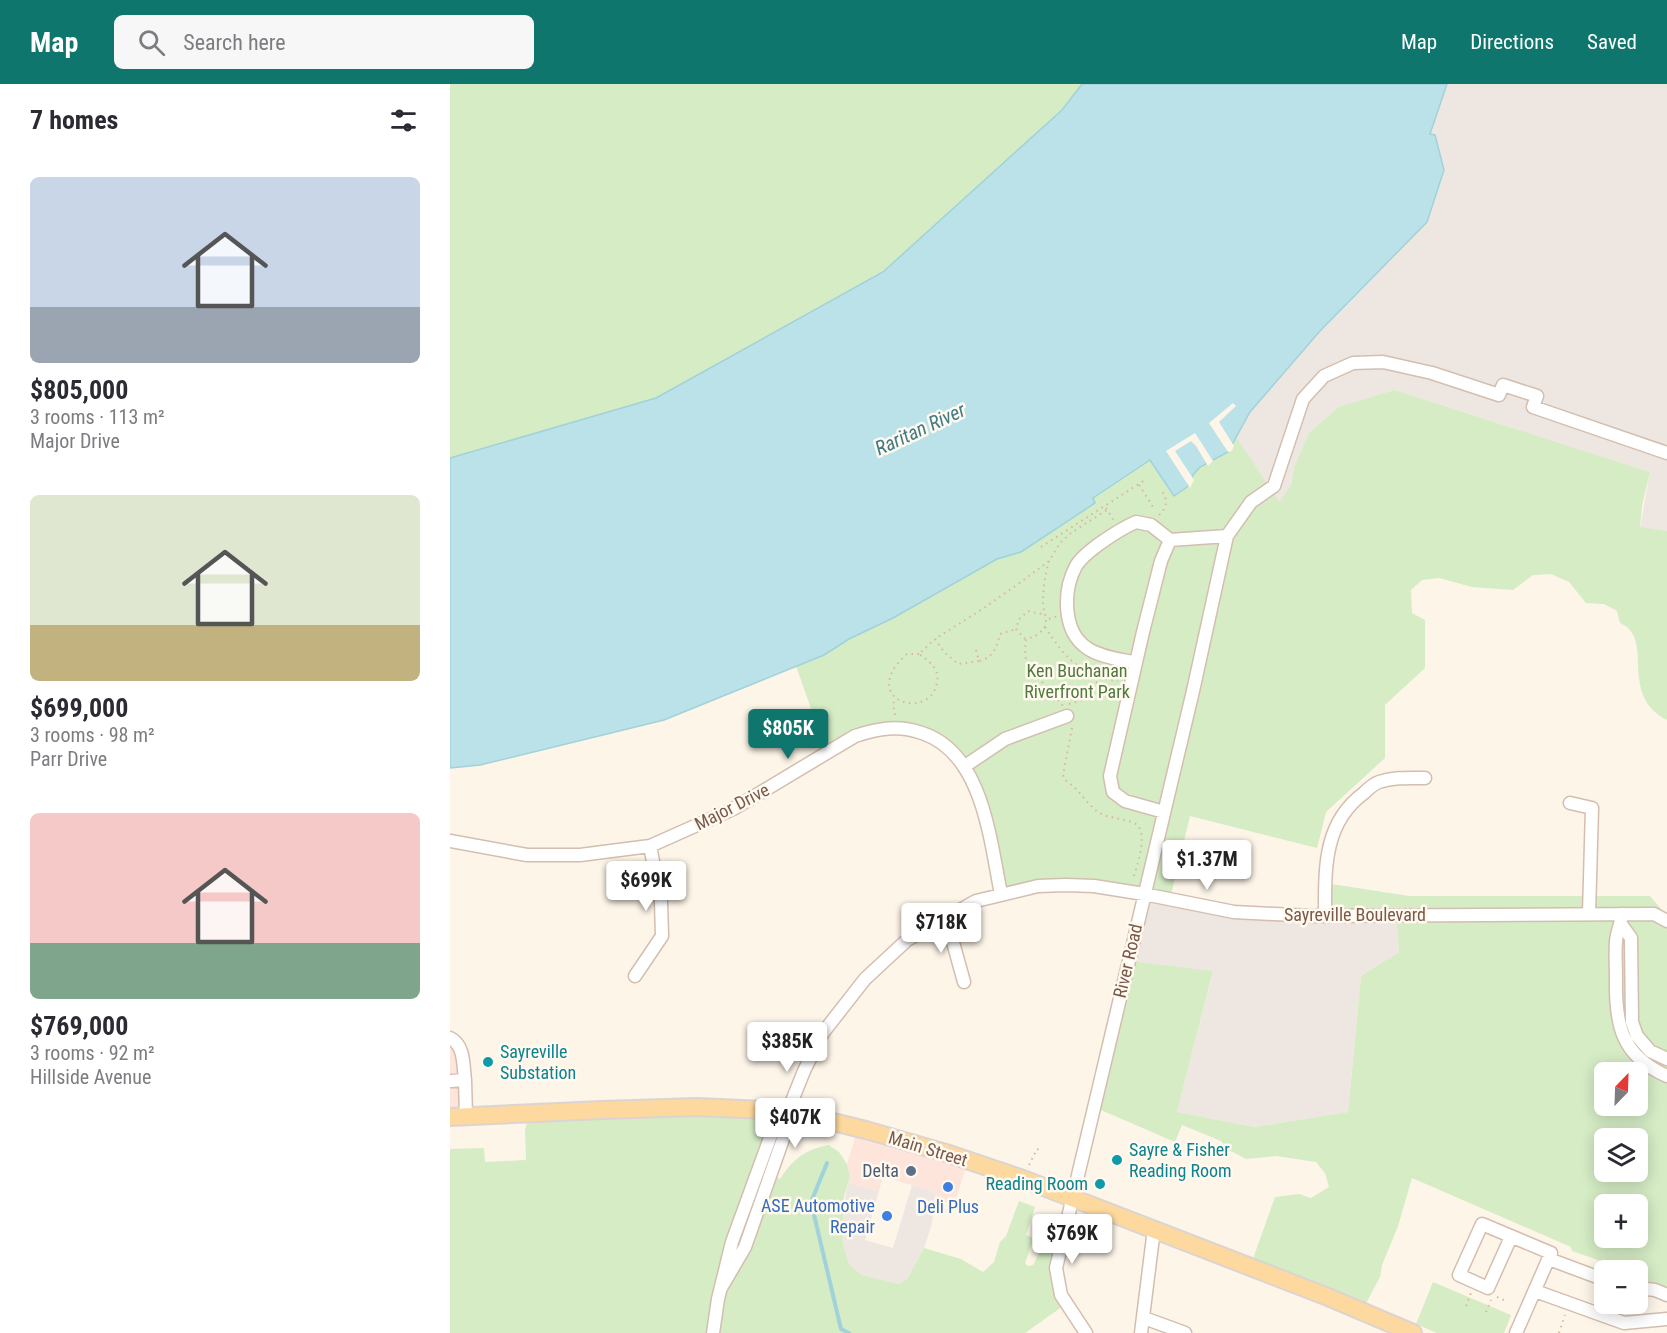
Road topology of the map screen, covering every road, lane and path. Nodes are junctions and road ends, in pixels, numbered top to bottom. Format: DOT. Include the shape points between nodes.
graph roads {
  1 [pos="1667,453"];
  2 [pos="1145,480"];
  3 [pos="1139,484"];
  4 [pos="1162,491"];
  5 [pos="1104,506"];
  6 [pos="1155,510"];
  7 [pos="1155,517"];
  8 [pos="1227,536"];
  9 [pos="1170,540"];
  10 [pos="1041,547"];
  11 [pos="1049,561"];
  12 [pos="1046,620"];
  13 [pos="1045,627"];
  14 [pos="1016,628"];
  15 [pos="935,639"];
  16 [pos="1026,639"];
  17 [pos="976,650"];
  18 [pos="920,654"];
  19 [pos="979,661"];
  20 [pos="1136,663"];
  21 [pos="1100,678"];
  22 [pos="1118,681"];
  23 [pos="895,699"];
  24 [pos="895,715"];
  25 [pos="1067,716"];
  26 [pos="965,766"];
  27 [pos="1425,778"];
  28 [pos="1570,803"];
  29 [pos="1164,812"];
  30 [pos="450,841"];
  31 [pos="650,846"];
  32 [pos="1134,879"];
  33 [pos="1001,894"];
  34 [pos="1144,894"];
  35 [pos="1589,914"];
  36 [pos="1325,916"];
  37 [pos="946,917"];
  38 [pos="1621,919"];
  39 [pos="1667,921"];
  40 [pos="635,976"];
  41 [pos="964,982"];
  42 [pos="1631,1037"];
  43 [pos="450,1038"];
  44 [pos="1667,1059"];
  45 [pos="1667,1076"];
  46 [pos="465,1080"];
  47 [pos="450,1081"];
  48 [pos="788,1112"];
  49 [pos="458,1117"];
  50 [pos="1042,1151"];
  51 [pos="1023,1179"];
  52 [pos="1073,1197"];
  53 [pos="1154,1229"];
  54 [pos="1510,1237"];
  55 [pos="1549,1259"];
  56 [pos="1594,1276"];
  57 [pos="1648,1289"];
  58 [pos="1535,1291"];
  59 [pos="1667,1296"];
  60 [pos="1508,1302"];
  61 [pos="1569,1304"];
  62 [pos="1486,1312"];
  63 [pos="1144,1318"];
  64 [pos="1667,1319"];
  65 [pos="713,1333"];
  66 [pos="1086,1333"];
  67 [pos="1141,1333"];
  68 [pos="1185,1333"];
  69 [pos="1413,1333"];
  70 [pos="1516,1333"];
  71 [pos="1558,1333"];
  1 -- 8 [label="street" via="1533,407 1537,396 1503,385 1499,395 1383,362 1353,363 1324,376 1303,399 1274,486 1251,502"];
  2 -- 3 [label="path"];
  3 -- 5 [label="path"];
  3 -- 6 [label="path"];
  4 -- 7 [label="path" via="1165,507"];
  5 -- 10 [label="path"];
  5 -- 11 [label="path" via="1107,510 1071,533"];
  8 -- 9 [label="street"];
  8 -- 29 [label="street, River Road"];
  9 -- 20 [label="street" via="1161,561"];
  9 -- 20 [label="street" via="1150,525 1136,522 1086,554 1070,584 1068,620 1086,647"];
  11 -- 12 [label="path" via="1043,606"];
  11 -- 15 [label="path"];
  12 -- 13 [label="path"];
  12 -- 14 [label="path" via="1041,614 1028,611"];
  13 -- 16 [label="path" via="1035,637"];
  13 -- 21 [label="path" via="1066,657"];
  14 -- 16 [label="path"];
  14 -- 19 [label="path" via="1000,634 988,659"];
  15 -- 18 [label="path"];
  15 -- 19 [label="path" via="958,664"];
  16 -- 21 [label="path" via="1026,661 1063,706 1083,700"];
  17 -- 19 [label="path"];
  18 -- 23 [label="path" via="907,654 892,669 888,689"];
  18 -- 23 [label="path" via="936,669 936,688 921,703"];
  20 -- 29 [label="street" via="1110,776 1113,792 1125,801"];
  21 -- 22 [label="path"];
  23 -- 24 [label="path"];
  25 -- 26 [label="street" via="1005,739"];
  25 -- 32 [label="path" via="1073,724 1065,780 1098,812 1135,824 1141,831"];
  26 -- 31 [label="street, Major Drive" via="944,743 930,735 897,727 876,729 855,736 733,809"];
  26 -- 33 [label="street, Major Drive" via="975,785 988,831"];
  27 -- 36 [label="street" via="1401,777 1377,783 1352,801 1336,823 1325,883"];
  28 -- 35 [label="street" via="1592,808"];
  29 -- 34 [label="street, River Road"];
  30 -- 31 [label="street, Major Drive" via="527,855 580,855"];
  31 -- 40 [label="street" via="661,902 662,936"];
  33 -- 34 [label="street, Sayreville Boulevard" via="1066,885"];
  33 -- 37 [label="street, Sayreville Boulevard" via="976,901"];
  34 -- 36 [label="street, Sayreville Boulevard" via="1234,912"];
  34 -- 52 [label="street, River Road"];
  35 -- 36 [label="street, Sayreville Boulevard"];
  35 -- 38 [label="street, Sayreville Boulevard"];
  37 -- 41 [label="street"];
  37 -- 48 [label="street, Sayreville Boulevard" via="907,940 865,979 814,1047"];
  38 -- 39 [label="street, Sayreville Boulevard" via="1654,914"];
  38 -- 42 [label="street" via="1616,939 1615,1007"];
  42 -- 44 [label="street"];
  42 -- 45 [label="street" via="1626,1044 1636,1058"];
  43 -- 46 [label="street" via="461,1048"];
  46 -- 47 [label="street"];
  46 -- 49 [label="street"];
  48 -- 49 [label="main road, Main Street" via="697,1107"];
  48 -- 51 [label="main road, Main Street" via="877,1133"];
  48 -- 65 [label="street, Sayreville Boulevard" via="771,1135 732,1242"];
  50 -- 51 [label="path" via="1037,1149"];
  51 -- 52 [label="main road, Main Street"];
  52 -- 53 [label="main road, Main Street"];
  52 -- 66 [label="street, River Road" via="1056,1268 1061,1295"];
  53 -- 63 [label="street"];
  53 -- 69 [label="main road, Main Street"];
  54 -- 54 [label="street" via="1482,1224 1459,1275 1488,1288"];
  54 -- 55 [label="street" via="1551,1253"];
  55 -- 56 [label="street"];
  55 -- 58 [label="street"];
  57 -- 59 [label="street"];
  58 -- 61 [label="street"];
  58 -- 70 [label="street"];
  60 -- 62 [label="path" via="1493,1296"];
  61 -- 64 [label="street" via="1624,1323"];
  61 -- 71 [label="path"];
  63 -- 67 [label="street"];
  63 -- 68 [label="street"];
}
